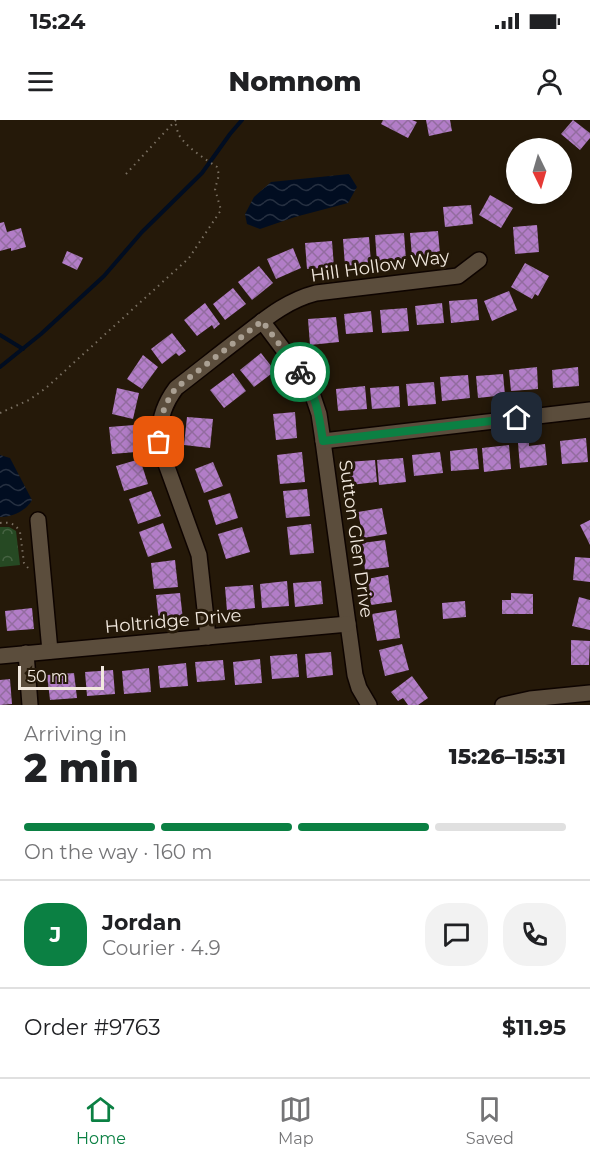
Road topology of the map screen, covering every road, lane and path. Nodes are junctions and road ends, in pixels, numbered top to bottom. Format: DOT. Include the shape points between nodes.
graph roads {
  1 [pos="176,120"];
  2 [pos="126,174"];
  3 [pos="479,260"];
  4 [pos="262,321"];
  5 [pos="590,410"];
  6 [pos="0,413"];
  7 [pos="323,441"];
  8 [pos="38,520"];
  9 [pos="348,624"];
  10 [pos="208,637"];
  11 [pos="50,651"];
  12 [pos="26,653"];
  13 [pos="0,656"];
  14 [pos="590,693"];
  15 [pos="30,705"];
  16 [pos="369,705"];
  17 [pos="503,705"];
  1 -- 2 [label="path"];
  1 -- 6 [label="path" via="178,134 217,166 215,189 221,210 189,258 46,388"];
  3 -- 4 [label="street, Hill Hollow Way" via="458,276 300,297"];
  4 -- 7 [label="street, Sutton Glen Drive" via="311,390"];
  4 -- 10 [label="street, Hill Hollow Way" via="176,388 159,425 162,453 199,555"];
  5 -- 7 [label="street"];
  7 -- 9 [label="street, Sutton Glen Drive"];
  8 -- 11 [label="street"];
  9 -- 10 [label="street, Holtridge Drive"];
  9 -- 16 [label="street, Sutton Glen Drive" via="355,675"];
  10 -- 11 [label="street, Holtridge Drive"];
  11 -- 12 [label="street, Holtridge Drive"];
  12 -- 13 [label="street, Holtridge Drive"];
  12 -- 15 [label="street"];
  14 -- 17 [label="street"];
}
